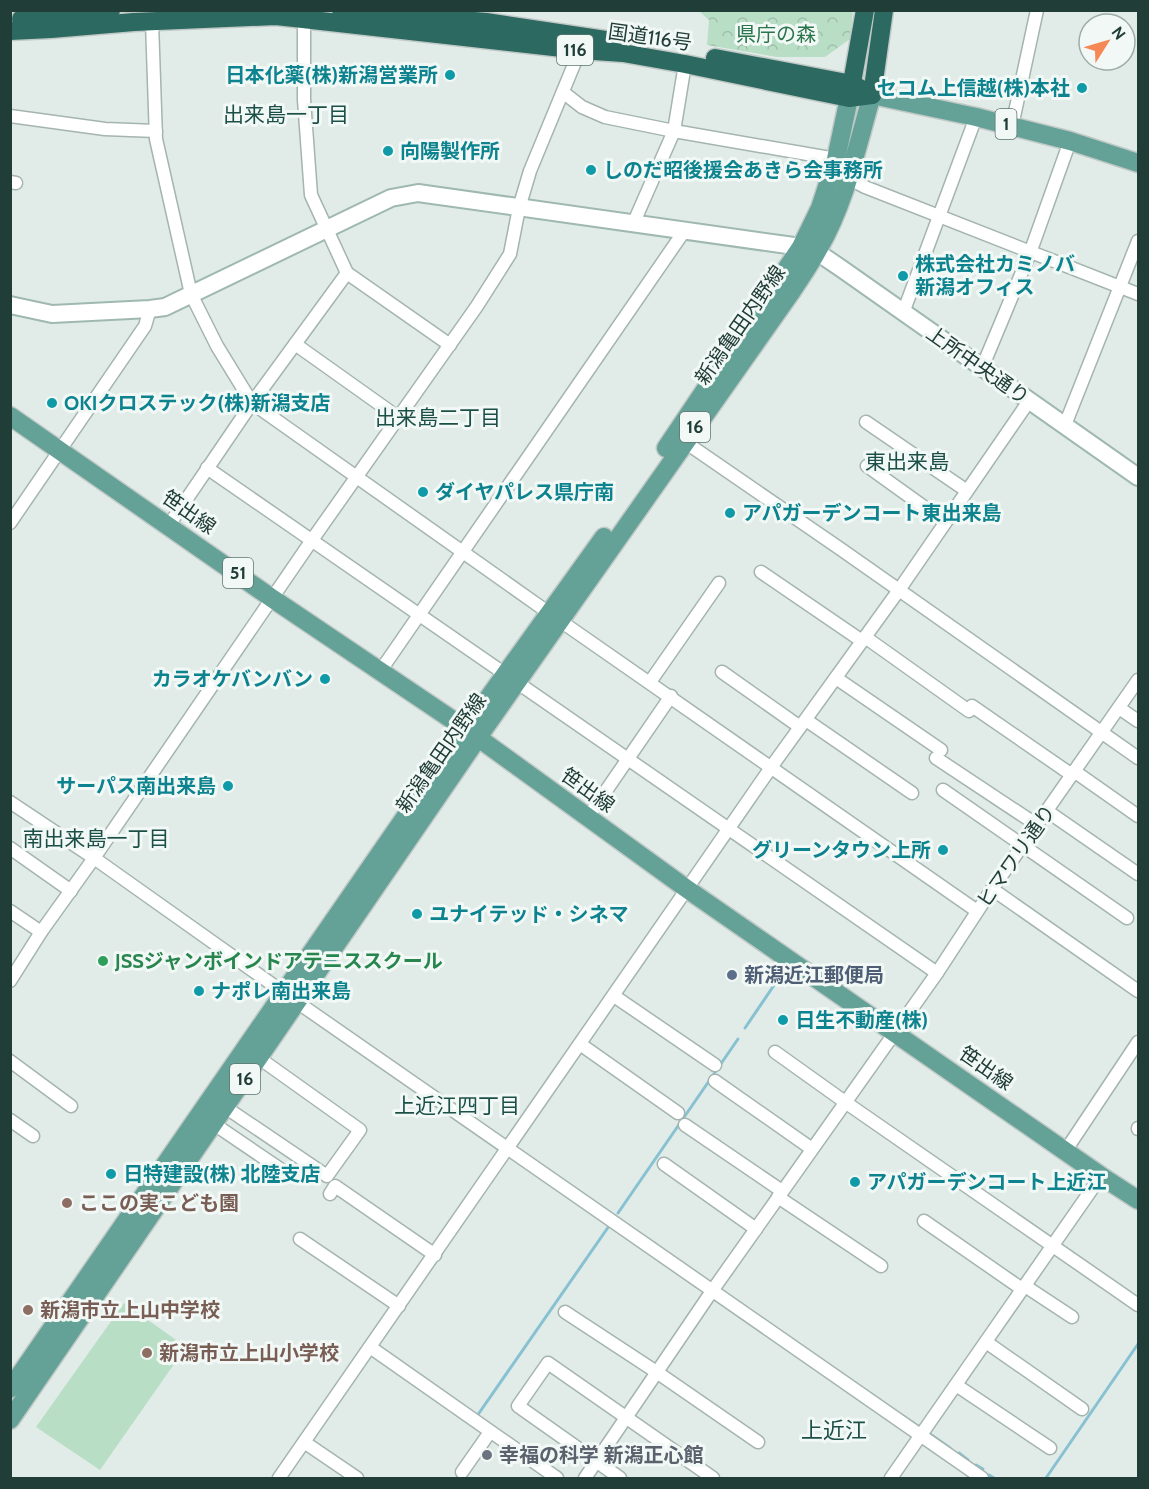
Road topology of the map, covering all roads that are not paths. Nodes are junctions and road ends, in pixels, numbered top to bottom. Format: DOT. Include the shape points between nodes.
graph roads {
  1 [pos="111,10"];
  2 [pos="341,10"];
  3 [pos="865,10"];
  4 [pos="884,10"];
  5 [pos="1037,10"];
  6 [pos="276,13"];
  7 [pos="304,19"];
  8 [pos="10,20"];
  9 [pos="152,22"];
  10 [pos="10,31"];
  11 [pos="580,50"];
  12 [pos="685,64"];
  13 [pos="851,91"];
  14 [pos="564,93"];
  15 [pos="872,95"];
  16 [pos="10,116"];
  17 [pos="976,117"];
  18 [pos="1012,126"];
  19 [pos="156,131"];
  20 [pos="674,131"];
  21 [pos="1070,141"];
  22 [pos="837,159"];
  23 [pos="1138,163"];
  24 [pos="848,178"];
  25 [pos="519,208"];
  26 [pos="940,217"];
  27 [pos="634,222"];
  28 [pos="327,229"];
  29 [pos="685,230"];
  30 [pos="1138,241"];
  31 [pos="809,249"];
  32 [pos="1030,253"];
  33 [pos="347,273"];
  34 [pos="1120,286"];
  35 [pos="191,294"];
  36 [pos="1138,294"];
  37 [pos="10,304"];
  38 [pos="150,309"];
  39 [pos="903,313"];
  40 [pos="295,344"];
  41 [pos="450,345"];
  42 [pos="982,368"];
  43 [pos="1029,401"];
  44 [pos="252,403"];
  45 [pos="10,416"];
  46 [pos="399,418"];
  47 [pos="866,422"];
  48 [pos="1065,424"];
  49 [pos="685,442"];
  50 [pos="62,450"];
  51 [pos="867,466"];
  52 [pos="207,468"];
  53 [pos="1138,477"];
  54 [pos="357,478"];
  55 [pos="967,491"];
  56 [pos="945,522"];
  57 [pos="10,523"];
  58 [pos="169,525"];
  59 [pos="312,540"];
  60 [pos="463,553"];
  61 [pos="761,572"];
  62 [pos="719,583"];
  63 [pos="899,590"];
  64 [pos="273,599"];
  65 [pos="419,614"];
  66 [pos="555,616"];
  67 [pos="863,639"];
  68 [pos="381,670"];
  69 [pos="722,672"];
  70 [pos="836,678"];
  71 [pos="512,679"];
  72 [pos="1138,680"];
  73 [pos="650,682"];
  74 [pos="671,696"];
  75 [pos="1119,708"];
  76 [pos="1138,722"];
  77 [pos="803,723"];
  78 [pos="1102,733"];
  79 [pos="472,734"];
  80 [pos="1138,758"];
  81 [pos="628,759"];
  82 [pos="772,766"];
  83 [pos="1073,773"];
  84 [pos="943,790"];
  85 [pos="912,793"];
  86 [pos="10,802"];
  87 [pos="1047,811"];
  88 [pos="1138,816"];
  89 [pos="588,817"];
  90 [pos="1037,825"];
  91 [pos="729,828"];
  92 [pos="1023,846"];
  93 [pos="10,848"];
  94 [pos="94,858"];
  95 [pos="1138,874"];
  96 [pos="687,889"];
  97 [pos="992,889"];
  98 [pos="71,891"];
  99 [pos="10,911"];
  100 [pos="978,911"];
  101 [pos="1127,918"];
  102 [pos="40,932"];
  103 [pos="937,974"];
  104 [pos="11,979"];
  105 [pos="1138,991"];
  106 [pos="614,996"];
  107 [pos="291,998"];
  108 [pos="894,1032"];
  109 [pos="1138,1042"];
  110 [pos="580,1044"];
  111 [pos="775,1052"];
  112 [pos="259,1058"];
  113 [pos="10,1061"];
  114 [pos="715,1065"];
  115 [pos="715,1081"];
  116 [pos="845,1102"];
  117 [pos="71,1106"];
  118 [pos="225,1107"];
  119 [pos="678,1113"];
  120 [pos="10,1120"];
  121 [pos="214,1124"];
  122 [pos="685,1125"];
  123 [pos="33,1136"];
  124 [pos="509,1148"];
  125 [pos="812,1149"];
  126 [pos="1066,1150"];
  127 [pos="664,1164"];
  128 [pos="289,1175"];
  129 [pos="1101,1176"];
  130 [pos="330,1194"];
  131 [pos="780,1194"];
  132 [pos="1138,1200"];
  133 [pos="924,1221"];
  134 [pos="756,1228"];
  135 [pos="300,1239"];
  136 [pos="1053,1246"];
  137 [pos="435,1255"];
  138 [pos="881,1266"];
  139 [pos="1023,1288"];
  140 [pos="712,1291"];
  141 [pos="1138,1305"];
  142 [pos="399,1306"];
  143 [pos="565,1312"];
  144 [pos="1072,1317"];
  145 [pos="986,1342"];
  146 [pos="370,1347"];
  147 [pos="658,1373"];
  148 [pos="956,1385"];
  149 [pos="10,1389"];
  150 [pos="1082,1409"];
  151 [pos="626,1419"];
  152 [pos="10,1420"];
  153 [pos="490,1432"];
  154 [pos="921,1436"];
  155 [pos="304,1442"];
  156 [pos="758,1442"];
  157 [pos="1050,1448"];
  158 [pos="596,1463"];
  159 [pos="462,1472"];
  160 [pos="279,1479"];
  161 [pos="357,1479"];
  162 [pos="557,1479"];
  163 [pos="585,1479"];
  164 [pos="620,1479"];
  165 [pos="713,1479"];
  166 [pos="891,1479"];
  167 [pos="982,1479"];
  1 -- 8 [label="highway"];
  2 -- 13 [label="highway, 国道116号 / 116" via="510,26 718,58"];
  3 -- 13 [label="highway"];
  4 -- 15 [label="highway"];
  5 -- 18 [label="street"];
  6 -- 7 [label="highway, 国道116号 / 116"];
  6 -- 9 [label="highway, 国道116号 / 116"];
  7 -- 11 [label="highway, 国道116号 / 116"];
  7 -- 28 [label="street" via="304,100 311,195"];
  9 -- 10 [label="highway, 国道116号 / 116"];
  9 -- 19 [label="street"];
  11 -- 12 [label="highway, 国道116号 / 116"];
  11 -- 14 [label="street"];
  12 -- 13 [label="highway, 国道116号 / 116"];
  12 -- 20 [label="street"];
  13 -- 15 [label="highway, 国道116号 / 116"];
  13 -- 22 [label="main road, 新潟亀田内野線 / 16"];
  14 -- 20 [label="street" via="605,117"];
  14 -- 25 [label="street" via="530,171"];
  15 -- 17 [label="main road, 1"];
  15 -- 24 [label="main road, 新潟亀田内野線 / 16"];
  16 -- 19 [label="street" via="105,129"];
  17 -- 18 [label="main road, 1"];
  17 -- 26 [label="street"];
  18 -- 21 [label="main road, 1"];
  19 -- 35 [label="street"];
  20 -- 22 [label="street"];
  20 -- 27 [label="street"];
  21 -- 23 [label="main road, 1"];
  21 -- 32 [label="street"];
  22 -- 31 [label="main road, 新潟亀田内野線 / 16"];
  24 -- 26 [label="street"];
  24 -- 31 [label="main road, 新潟亀田内野線 / 16" via="836,213"];
  25 -- 27 [label="street"];
  25 -- 28 [label="street" via="418,193 391,198"];
  25 -- 41 [label="street" via="510,254"];
  26 -- 32 [label="street"];
  26 -- 39 [label="street"];
  27 -- 29 [label="street"];
  28 -- 33 [label="street"];
  28 -- 35 [label="street"];
  29 -- 31 [label="street"];
  29 -- 60 [label="street"];
  30 -- 34 [label="street"];
  31 -- 39 [label="street, 上所中央通り"];
  31 -- 49 [label="main road, 新潟亀田内野線 / 16" via="792,291"];
  31 -- 66 [label="main road, 新潟亀田内野線 / 16" via="619,517"];
  32 -- 34 [label="street"];
  32 -- 42 [label="street"];
  33 -- 40 [label="street"];
  33 -- 41 [label="street"];
  34 -- 36 [label="street"];
  34 -- 48 [label="street"];
  35 -- 38 [label="street" via="165,307"];
  35 -- 44 [label="street"];
  37 -- 38 [label="street" via="52,314"];
  38 -- 50 [label="street" via="145,326"];
  39 -- 42 [label="street, 上所中央通り"];
  40 -- 44 [label="street"];
  40 -- 46 [label="street"];
  41 -- 46 [label="street"];
  42 -- 43 [label="street, 上所中央通り"];
  43 -- 48 [label="street, 上所中央通り"];
  43 -- 55 [label="street"];
  44 -- 52 [label="street"];
  44 -- 54 [label="street"];
  45 -- 50 [label="main road, 笹出線 / 51"];
  46 -- 54 [label="street"];
  47 -- 55 [label="street"];
  48 -- 53 [label="street, 上所中央通り"];
  49 -- 63 [label="street"];
  49 -- 66 [label="main road, 新潟亀田内野線 / 16"];
  50 -- 57 [label="street"];
  50 -- 58 [label="main road, 笹出線 / 51"];
  51 -- 56 [label="street"];
  52 -- 58 [label="street"];
  52 -- 59 [label="street"];
  54 -- 59 [label="street"];
  54 -- 60 [label="street"];
  55 -- 56 [label="street"];
  56 -- 63 [label="street"];
  58 -- 64 [label="main road, 笹出線 / 51"];
  59 -- 64 [label="street"];
  59 -- 65 [label="street"];
  60 -- 65 [label="street"];
  60 -- 66 [label="street"];
  61 -- 67 [label="street"];
  62 -- 73 [label="street"];
  63 -- 67 [label="street"];
  63 -- 78 [label="street"];
  64 -- 68 [label="main road, 笹出線 / 51"];
  64 -- 94 [label="street"];
  65 -- 68 [label="street"];
  65 -- 71 [label="street"];
  66 -- 71 [label="main road, 新潟亀田内野線 / 16"];
  66 -- 73 [label="street"];
  67 -- 70 [label="street"];
  67 -- 83 [label="street"];
  68 -- 79 [label="main road, 笹出線 / 51"];
  69 -- 77 [label="street"];
  70 -- 77 [label="street"];
  70 -- 90 [label="street"];
  71 -- 79 [label="main road, 新潟亀田内野線 / 16"];
  71 -- 81 [label="street"];
  72 -- 75 [label="street, ヒマワリ通り"];
  73 -- 74 [label="street"];
  74 -- 81 [label="street"];
  74 -- 82 [label="street"];
  75 -- 76 [label="street"];
  75 -- 78 [label="street, ヒマワリ通り"];
  77 -- 82 [label="street"];
  77 -- 85 [label="street"];
  78 -- 80 [label="street"];
  78 -- 83 [label="street, ヒマワリ通り"];
  79 -- 89 [label="main road, 笹出線 / 51"];
  79 -- 107 [label="main road, 新潟亀田内野線 / 16"];
  81 -- 89 [label="street"];
  81 -- 91 [label="street"];
  82 -- 91 [label="street"];
  82 -- 100 [label="street"];
  83 -- 87 [label="street, ヒマワリ通り"];
  83 -- 88 [label="street"];
  84 -- 92 [label="street"];
  86 -- 94 [label="street"];
  87 -- 90 [label="street, ヒマワリ通り"];
  87 -- 95 [label="street"];
  89 -- 96 [label="main road, 笹出線 / 51"];
  90 -- 92 [label="street, ヒマワリ通り"];
  91 -- 96 [label="street"];
  91 -- 103 [label="street"];
  92 -- 97 [label="street, ヒマワリ通り"];
  92 -- 101 [label="street"];
  93 -- 98 [label="street"];
  94 -- 98 [label="street"];
  94 -- 107 [label="street"];
  96 -- 106 [label="street"];
  96 -- 108 [label="main road, 笹出線 / 51"];
  97 -- 100 [label="street, ヒマワリ通り"];
  97 -- 105 [label="street"];
  98 -- 102 [label="street"];
  99 -- 102 [label="street"];
  100 -- 103 [label="street, ヒマワリ通り"];
  102 -- 104 [label="street"];
  103 -- 108 [label="street, ヒマワリ通り"];
  106 -- 110 [label="street"];
  106 -- 114 [label="street"];
  107 -- 112 [label="main road, 新潟亀田内野線 / 16"];
  107 -- 124 [label="street"];
  107 -- 149 [label="main road, 新潟亀田内野線 / 16"];
  108 -- 116 [label="street, ヒマワリ通り"];
  108 -- 126 [label="main road, 笹出線 / 51"];
  109 -- 126 [label="street"];
  110 -- 119 [label="street"];
  110 -- 124 [label="street"];
  111 -- 116 [label="street"];
  112 -- 118 [label="main road, 新潟亀田内野線 / 16"];
  112 -- 118 [label="street" via="360,1130 327,1176"];
  113 -- 117 [label="street"];
  115 -- 125 [label="street"];
  116 -- 125 [label="street, ヒマワリ通り"];
  116 -- 136 [label="street"];
  118 -- 121 [label="main road, 新潟亀田内野線 / 16"];
  120 -- 123 [label="street"];
  121 -- 128 [label="street"];
  121 -- 152 [label="main road, 新潟亀田内野線 / 16"];
  122 -- 131 [label="street"];
  124 -- 137 [label="street"];
  124 -- 140 [label="street"];
  125 -- 131 [label="street, ヒマワリ通り"];
  126 -- 129 [label="main road, 笹出線 / 51"];
  127 -- 134 [label="street"];
  129 -- 132 [label="main road, 笹出線 / 51"];
  129 -- 136 [label="street"];
  130 -- 137 [label="street" via="335,1186"];
  131 -- 134 [label="street, ヒマワリ通り"];
  131 -- 138 [label="street"];
  133 -- 139 [label="street"];
  134 -- 140 [label="street, ヒマワリ通り"];
  135 -- 142 [label="street"];
  136 -- 139 [label="street"];
  136 -- 141 [label="street"];
  137 -- 142 [label="street"];
  139 -- 144 [label="street"];
  139 -- 145 [label="street"];
  140 -- 147 [label="street, ヒマワリ通り"];
  140 -- 154 [label="street"];
  142 -- 146 [label="street"];
  143 -- 147 [label="street"];
  145 -- 148 [label="street"];
  145 -- 150 [label="street"];
  146 -- 153 [label="street"];
  146 -- 155 [label="street"];
  147 -- 151 [label="street, ヒマワリ通り"];
  147 -- 156 [label="street"];
  148 -- 154 [label="street"];
  148 -- 157 [label="street"];
  151 -- 158 [label="street, ヒマワリ通り"];
  151 -- 158 [label="street" via="548,1363 518,1406"];
  151 -- 165 [label="street"];
  153 -- 159 [label="street"];
  153 -- 162 [label="street"];
  154 -- 166 [label="street"];
  154 -- 167 [label="street"];
  155 -- 160 [label="street"];
  155 -- 161 [label="street"];
  158 -- 163 [label="street, ヒマワリ通り"];
  158 -- 164 [label="street"];
}
